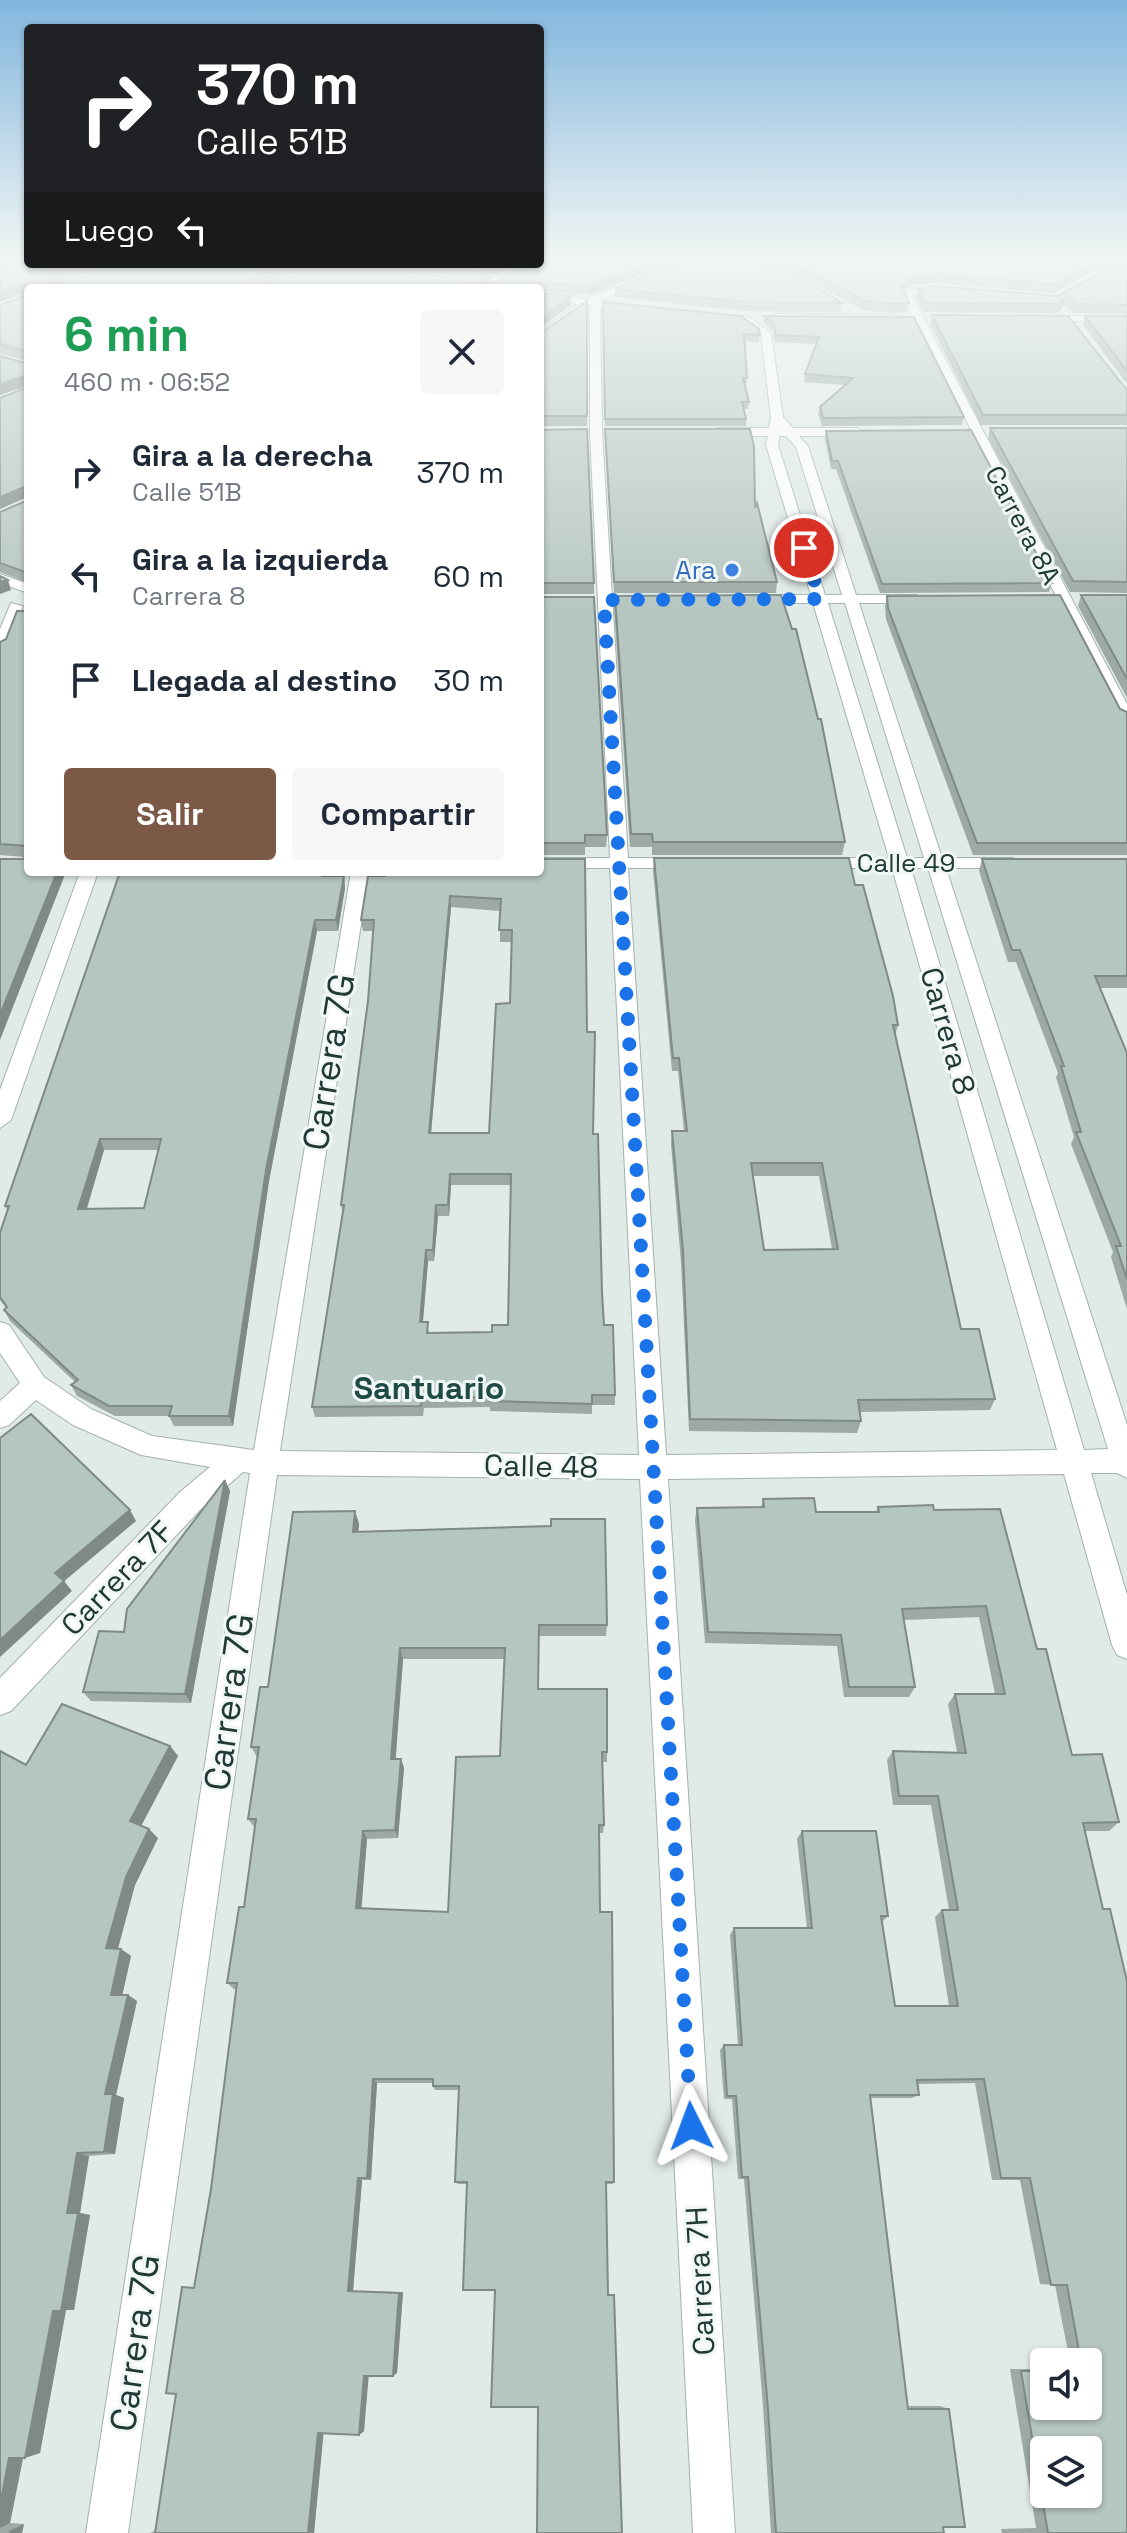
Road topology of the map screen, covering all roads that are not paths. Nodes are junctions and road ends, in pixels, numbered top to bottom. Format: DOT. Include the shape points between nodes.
graph roads {
  1 [pos="594,379"];
  2 [pos="771,379"];
  3 [pos="950,379"];
  4 [pos="775,425"];
  5 [pos="959,430"];
  6 [pos="974,430"];
  7 [pos="989,430"];
  8 [pos="699,432"];
  9 [pos="790,432"];
  10 [pos="868,432"];
  11 [pos="0,578"];
  12 [pos="24,587"];
  13 [pos="820,599"];
  14 [pos="851,599"];
  15 [pos="926,599"];
  16 [pos="1054,599"];
  17 [pos="1088,599"];
  18 [pos="727,600"];
  19 [pos="22,603"];
  20 [pos="0,615"];
  21 [pos="0,649"];
  22 [pos="1127,719"];
  23 [pos="544,863"];
  24 [pos="620,863"];
  25 [pos="697,863"];
  26 [pos="791,863"];
  27 [pos="900,863"];
  28 [pos="937,863"];
  29 [pos="1032,863"];
  30 [pos="88,876"];
  31 [pos="359,876"];
  32 [pos="0,1120"];
  33 [pos="0,1332"];
  34 [pos="35,1385"];
  35 [pos="0,1417"];
  36 [pos="251,1461"];
  37 [pos="1127,1463"];
  38 [pos="1074,1464"];
  39 [pos="654,1467"];
  40 [pos="1127,1645"];
  41 [pos="0,1700"];
  42 [pos="107,2533"];
  43 [pos="714,2533"];
  1 -- 24 [label="street, Carrera 7H"];
  2 -- 4 [label="street, Carrera 8"];
  3 -- 6 [label="street, Carrera 8A"];
  4 -- 8 [label="street"];
  4 -- 9 [label="street"];
  4 -- 13 [label="street, Carrera 8" via="772,445"];
  5 -- 6 [label="street"];
  6 -- 7 [label="street"];
  6 -- 16 [label="street, Carrera 8A"];
  9 -- 10 [label="street"];
  9 -- 14 [label="street, Carrera 8" via="802,446"];
  11 -- 12 [label="street"];
  13 -- 14 [label="street"];
  13 -- 18 [label="street"];
  13 -- 27 [label="street, Carrera 8"];
  14 -- 15 [label="street"];
  14 -- 28 [label="street, Carrera 8"];
  16 -- 17 [label="street"];
  16 -- 22 [label="street, Carrera 8A"];
  19 -- 20 [label="street"];
  19 -- 21 [label="street"];
  23 -- 24 [label="street"];
  24 -- 25 [label="street"];
  24 -- 39 [label="street, Carrera 7H"];
  26 -- 27 [label="street, Calle 49"];
  27 -- 28 [label="street, Calle 49"];
  27 -- 38 [label="street, Carrera 8"];
  28 -- 29 [label="street, Calle 49"];
  28 -- 37 [label="street, Carrera 8"];
  30 -- 32 [label="street"];
  31 -- 36 [label="street, Carrera 7G"];
  33 -- 34 [label="street, Calle 48"];
  34 -- 35 [label="street"];
  34 -- 36 [label="street, Calle 48" via="82,1417 150,1447"];
  36 -- 39 [label="street, Calle 48"];
  36 -- 41 [label="street, Carrera 7F" via="190,1501"];
  36 -- 42 [label="street, Carrera 7G"];
  37 -- 38 [label="street, Calle 48"];
  38 -- 39 [label="street, Calle 48"];
  38 -- 40 [label="street, Carrera 8"];
  39 -- 43 [label="street, Carrera 7H"];
}
